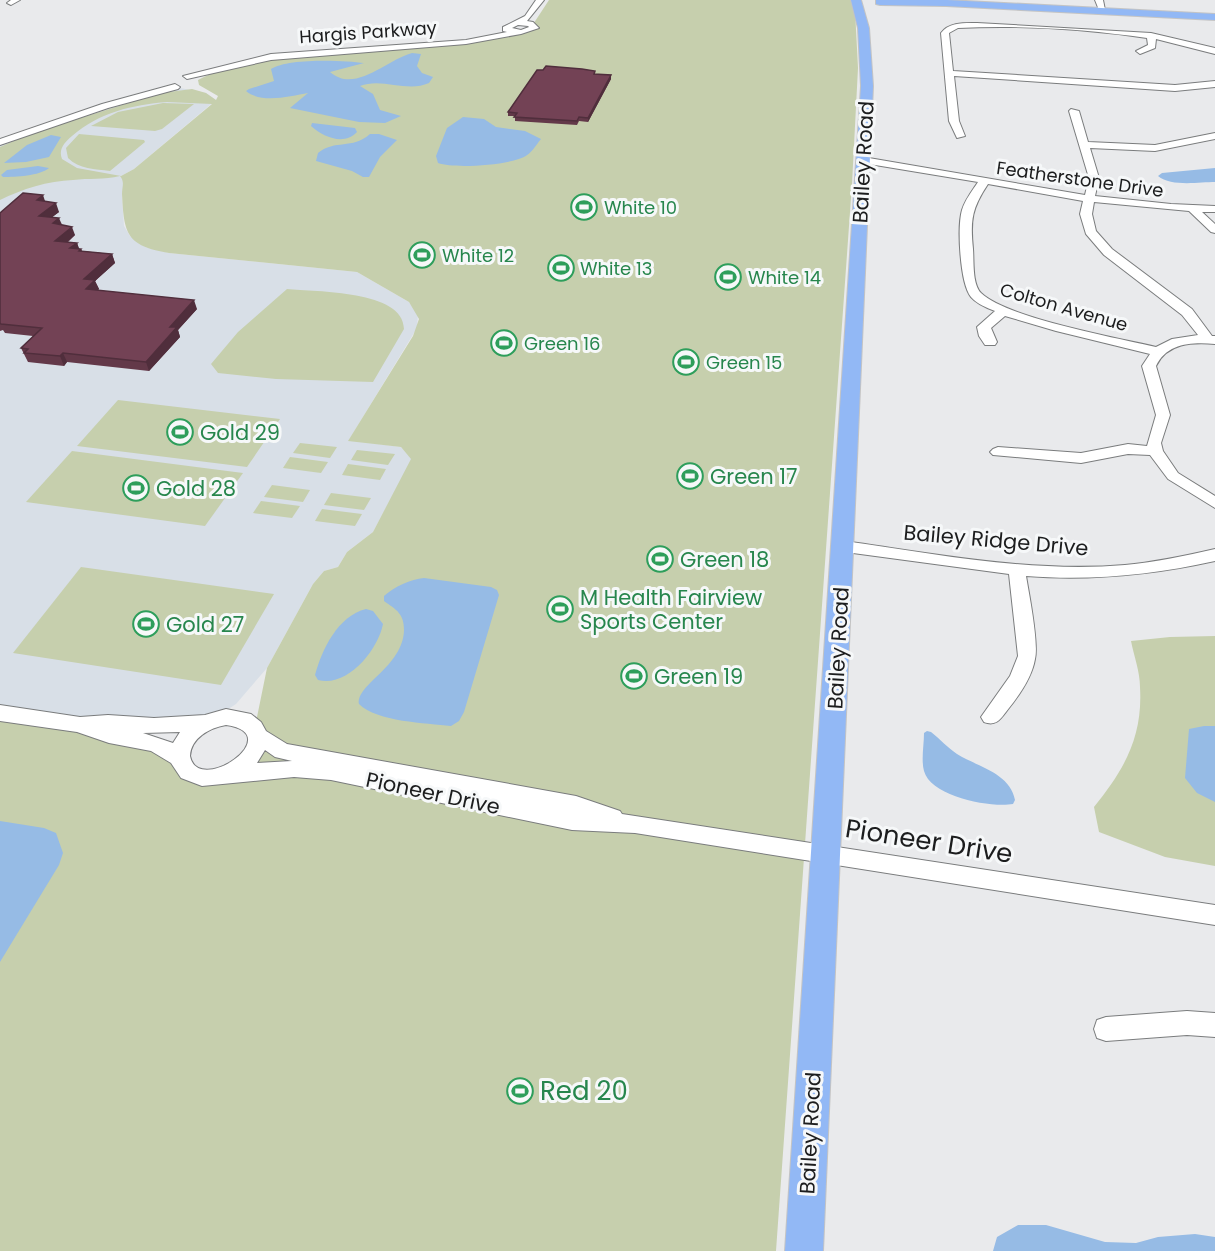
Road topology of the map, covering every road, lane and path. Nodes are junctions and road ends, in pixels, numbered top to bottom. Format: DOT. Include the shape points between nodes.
graph roads {
  1 [pos="540,0"];
  2 [pos="549,0"];
  3 [pos="857,0"];
  4 [pos="951,0"];
  5 [pos="882,1"];
  6 [pos="1097,5"];
  7 [pos="1215,16"];
  8 [pos="517,28"];
  9 [pos="1108,32"];
  10 [pos="1151,35"];
  11 [pos="477,41"];
  12 [pos="867,44"];
  13 [pos="1140,51"];
  14 [pos="1215,51"];
  15 [pos="262,58"];
  16 [pos="950,73"];
  17 [pos="187,76"];
  18 [pos="198,80"];
  19 [pos="171,84"];
  20 [pos="1215,84"];
  21 [pos="1074,111"];
  22 [pos="960,136"];
  23 [pos="1215,136"];
  24 [pos="0,141"];
  25 [pos="1085,146"];
  26 [pos="863,158"];
  27 [pos="984,182"];
  28 [pos="1091,198"];
  29 [pos="1193,209"];
  30 [pos="1215,209"];
  31 [pos="1215,230"];
  32 [pos="1004,311"];
  33 [pos="1212,339"];
  34 [pos="990,342"];
  35 [pos="1156,351"];
  36 [pos="1155,451"];
  37 [pos="998,452"];
  38 [pos="1215,503"];
  39 [pos="844,547"];
  40 [pos="1215,555"];
  41 [pos="1017,569"];
  42 [pos="0,713"];
  43 [pos="991,717"];
  44 [pos="206,722"];
  45 [pos="80,725"];
  46 [pos="258,736"];
  47 [pos="180,758"];
  48 [pos="231,773"];
  49 [pos="635,824"];
  50 [pos="825,854"];
  51 [pos="1215,915"];
  52 [pos="1215,1025"];
  53 [pos="1106,1029"];
  54 [pos="804,1251"];
  1 -- 8 [label="street"];
  2 -- 8 [label="street" via="531,31"];
  3 -- 5 [label="main road"];
  3 -- 12 [label="main road, Bailey Road"];
  4 -- 6 [label="main road"];
  5 -- 6 [label="main road"];
  5 -- 12 [label="main road, Bailey Road" via="870,8 871,35"];
  6 -- 7 [label="main road"];
  6 -- 9 [label="street"];
  8 -- 11 [label="street, Hargis Parkway"];
  8 -- 11 [label="street, Hargis Parkway" via="506,27"];
  9 -- 10 [label="street"];
  9 -- 16 [label="street" via="957,26 945,33"];
  10 -- 13 [label="street" via="1152,46"];
  10 -- 14 [label="street"];
  11 -- 15 [label="street, Hargis Parkway"];
  12 -- 26 [label="main road, Bailey Road"];
  15 -- 17 [label="street, Hargis Parkway"];
  15 -- 18 [label="street, Hargis Parkway"];
  16 -- 20 [label="street" via="1052,76 1175,88"];
  16 -- 22 [label="street" via="954,121"];
  17 -- 18 [label="street"];
  17 -- 19 [label="street, Hargis Parkway"];
  18 -- 19 [label="street, Hargis Parkway" via="191,85"];
  19 -- 24 [label="street"];
  21 -- 25 [label="street"];
  23 -- 25 [label="street" via="1155,148"];
  25 -- 28 [label="street" via="1094,178"];
  26 -- 27 [label="street, Featherstone Drive"];
  26 -- 39 [label="main road, Bailey Road"];
  27 -- 28 [label="street, Featherstone Drive"];
  27 -- 32 [label="street, Colton Avenue" via="964,216 970,283 976,295"];
  28 -- 29 [label="street, Featherstone Drive"];
  28 -- 33 [label="street" via="1086,219 1094,238 1187,312"];
  29 -- 30 [label="street, Featherstone Drive"];
  29 -- 31 [label="street"];
  32 -- 34 [label="street" via="984,327"];
  32 -- 35 [label="street, Colton Avenue"];
  33 -- 35 [label="street" via="1180,341"];
  35 -- 36 [label="street" via="1149,366 1163,415"];
  36 -- 37 [label="street" via="1128,449 1082,458"];
  36 -- 38 [label="street" via="1173,476"];
  39 -- 41 [label="street, Bailey Ridge Drive"];
  39 -- 50 [label="main road, Bailey Road"];
  40 -- 41 [label="street, Bailey Ridge Drive" via="1165,567 1114,572"];
  41 -- 43 [label="street" via="1027,656 1017,682"];
  42 -- 45 [label="street"];
  44 -- 45 [label="street" via="169,726"];
  44 -- 46 [label="street" via="238,718 252,725"];
  44 -- 47 [label="street" via="186,738"];
  45 -- 47 [label="street" via="100,735 155,742"];
  46 -- 48 [label="street" via="250,760"];
  46 -- 49 [label="street, Pioneer Drive" via="282,751 576,805"];
  47 -- 48 [label="street" via="186,770 196,776 216,778"];
  48 -- 49 [label="street, Pioneer Drive" via="332,772 572,821"];
  49 -- 50 [label="street, Pioneer Drive"];
  50 -- 51 [label="street, Pioneer Drive"];
  50 -- 54 [label="main road, Bailey Road"];
  52 -- 53 [label="street" via="1187,1023"];
}
